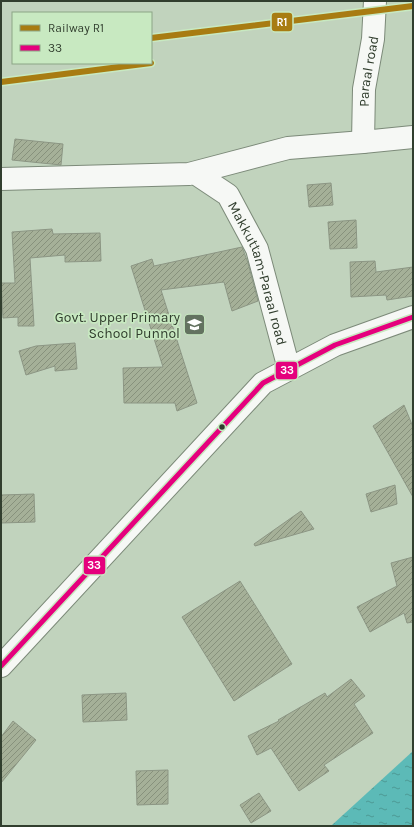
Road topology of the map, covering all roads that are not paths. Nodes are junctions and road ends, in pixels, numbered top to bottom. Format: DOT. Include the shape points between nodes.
graph roads {
  1 [pos="375,1"];
  2 [pos="413,137"];
  3 [pos="363,142"];
  4 [pos="195,173"];
  5 [pos="1,180"];
  6 [pos="413,316"];
  7 [pos="289,369"];
  8 [pos="1,666"];
  1 -- 3 [label="main road, Paraal road" via="373,39 364,89"];
  2 -- 3 [label="main road"];
  3 -- 4 [label="main road" via="288,148"];
  4 -- 5 [label="main road"];
  4 -- 7 [label="main road, Makkuttam-Paraal road" via="228,194 257,249"];
  6 -- 7 [label="main road" via="335,345"];
  7 -- 8 [label="main road" via="263,383"];
}
